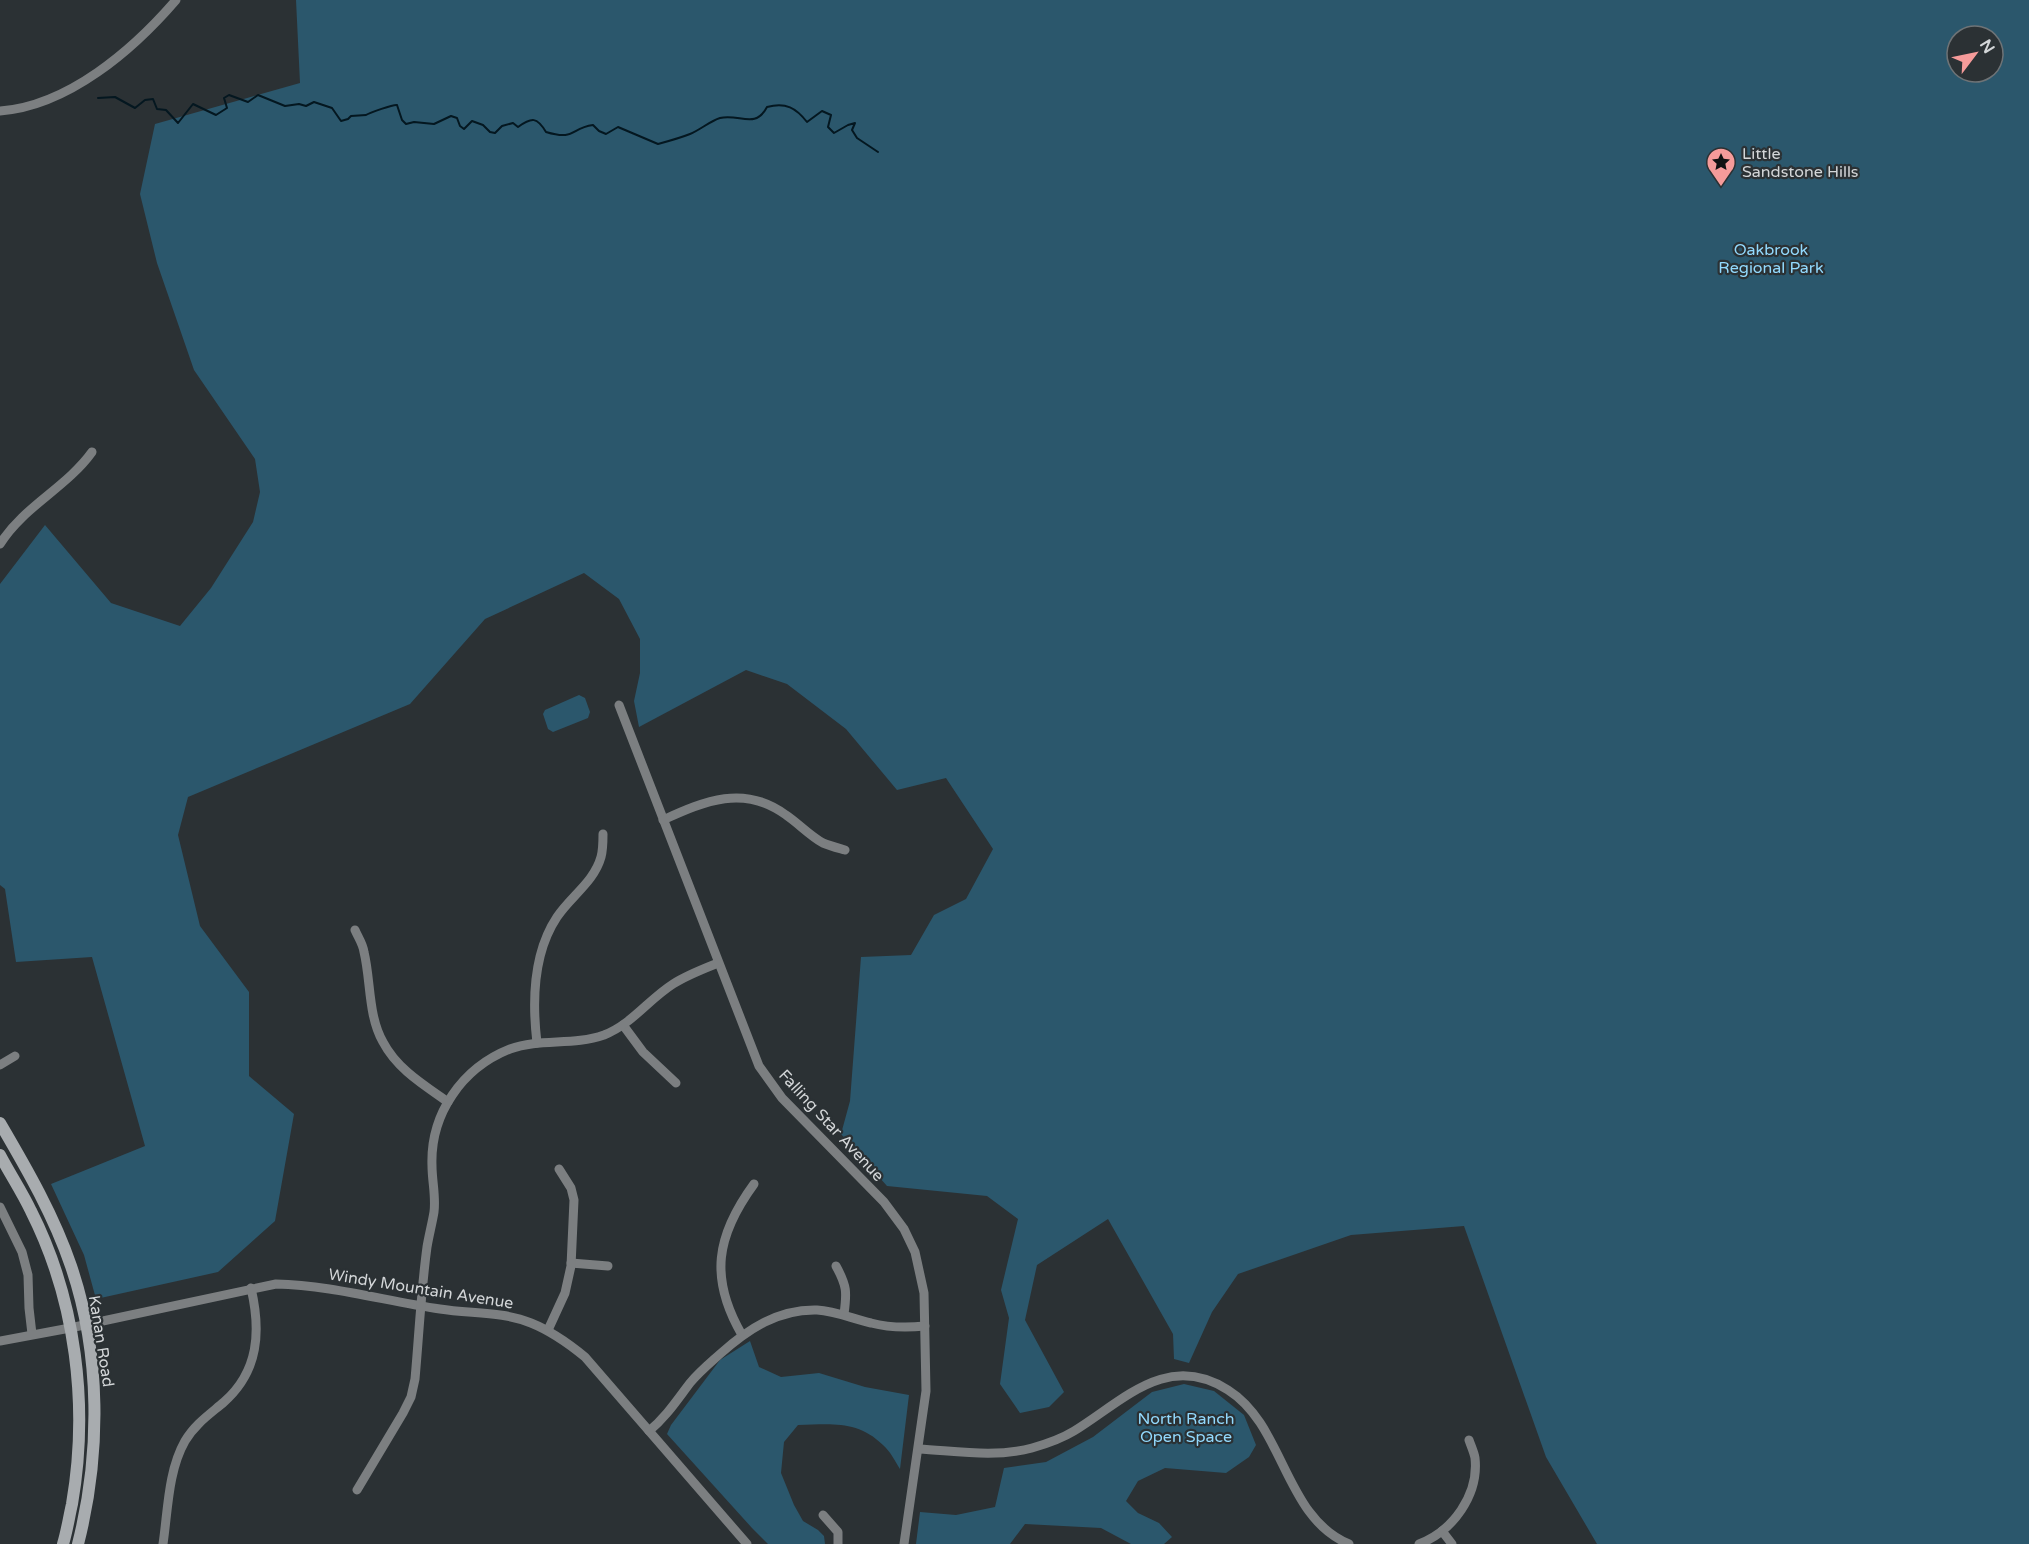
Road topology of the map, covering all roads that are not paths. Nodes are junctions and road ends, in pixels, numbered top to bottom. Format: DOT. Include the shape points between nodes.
graph roads {
  1 [pos="176,0"];
  2 [pos="0,111"];
  3 [pos="92,452"];
  4 [pos="0,544"];
  5 [pos="619,705"];
  6 [pos="663,820"];
  7 [pos="603,834"];
  8 [pos="845,850"];
  9 [pos="355,930"];
  10 [pos="718,963"];
  11 [pos="623,1025"];
  12 [pos="537,1043"];
  13 [pos="15,1056"];
  14 [pos="0,1065"];
  15 [pos="676,1083"];
  16 [pos="447,1102"];
  17 [pos="0,1123"];
  18 [pos="0,1155"];
  19 [pos="560,1169"];
  20 [pos="754,1184"];
  21 [pos="0,1207"];
  22 [pos="571,1263"];
  23 [pos="608,1266"];
  24 [pos="836,1266"];
  25 [pos="251,1288"];
  26 [pos="421,1306"];
  27 [pos="844,1314"];
  28 [pos="86,1324"];
  29 [pos="925,1326"];
  30 [pos="70,1328"];
  31 [pos="548,1330"];
  32 [pos="32,1334"];
  33 [pos="742,1335"];
  34 [pos="0,1341"];
  35 [pos="649,1431"];
  36 [pos="1469,1440"];
  37 [pos="919,1449"];
  38 [pos="357,1490"];
  39 [pos="823,1515"];
  40 [pos="1442,1532"];
  41 [pos="63,1544"];
  42 [pos="78,1544"];
  43 [pos="163,1544"];
  44 [pos="747,1544"];
  45 [pos="838,1544"];
  46 [pos="904,1544"];
  47 [pos="1349,1544"];
  48 [pos="1419,1544"];
  49 [pos="1452,1544"];
  1 -- 2 [label="street" via="133,46 103,68 49,100 19,110"];
  3 -- 4 [label="street" via="70,478 18,521"];
  5 -- 6 [label="street, Falling Star Avenue"];
  6 -- 8 [label="street" via="712,800 752,799 783,812 823,843"];
  6 -- 10 [label="street, Falling Star Avenue"];
  7 -- 12 [label="street" via="601,856 594,872 558,916 543,947 534,1004"];
  9 -- 16 [label="street" via="364,949 374,1017 383,1042 412,1076"];
  10 -- 11 [label="street" via="673,984"];
  10 -- 29 [label="street, Falling Star Avenue" via="768,1080 884,1202 904,1229 921,1273"];
  11 -- 12 [label="street" via="585,1040"];
  11 -- 15 [label="street" via="643,1052"];
  12 -- 16 [label="street" via="510,1049 486,1061"];
  13 -- 14 [label="street"];
  16 -- 26 [label="street" via="432,1146 435,1209"];
  17 -- 28 [label="main road, Kanan Road" via="58,1235 71,1266"];
  18 -- 30 [label="main road, Kanan Road" via="39,1229 55,1270"];
  19 -- 22 [label="street" via="574,1200"];
  20 -- 33 [label="street" via="730,1222 721,1258 725,1298"];
  21 -- 32 [label="street" via="22,1252 28,1275"];
  22 -- 23 [label="street"];
  22 -- 31 [label="street" via="566,1293"];
  24 -- 27 [label="street" via="847,1294"];
  25 -- 26 [label="street, Windy Mountain Avenue" via="302,1284"];
  25 -- 28 [label="street, Windy Mountain Avenue"];
  25 -- 43 [label="street" via="258,1323 253,1357 238,1386 196,1425 179,1453"];
  26 -- 31 [label="street, Windy Mountain Avenue" via="507,1316"];
  26 -- 38 [label="street" via="411,1397"];
  27 -- 29 [label="street" via="886,1326"];
  27 -- 33 [label="street" via="819,1310 782,1314"];
  28 -- 30 [label="street, Windy Mountain Avenue"];
  28 -- 42 [label="main road, Kanan Road" via="95,1425 92,1470"];
  29 -- 37 [label="street, Falling Star Avenue" via="926,1391"];
  30 -- 32 [label="street, Windy Mountain Avenue"];
  30 -- 41 [label="main road, Kanan Road" via="80,1441"];
  31 -- 35 [label="street, Windy Mountain Avenue" via="585,1357"];
  32 -- 34 [label="street, Windy Mountain Avenue"];
  33 -- 35 [label="street" via="698,1374 669,1413"];
  35 -- 44 [label="street, Windy Mountain Avenue"];
  36 -- 40 [label="street" via="1475,1457 1472,1488 1460,1512"];
  37 -- 46 [label="street, Falling Star Avenue"];
  37 -- 47 [label="street" via="994,1453 1031,1448 1072,1432 1145,1383 1174,1376 1202,1379 1228,1389 1251,1409 1306,1508 1329,1533"];
  39 -- 45 [label="street" via="837,1532"];
  40 -- 48 [label="street"];
  40 -- 49 [label="street"];
}
